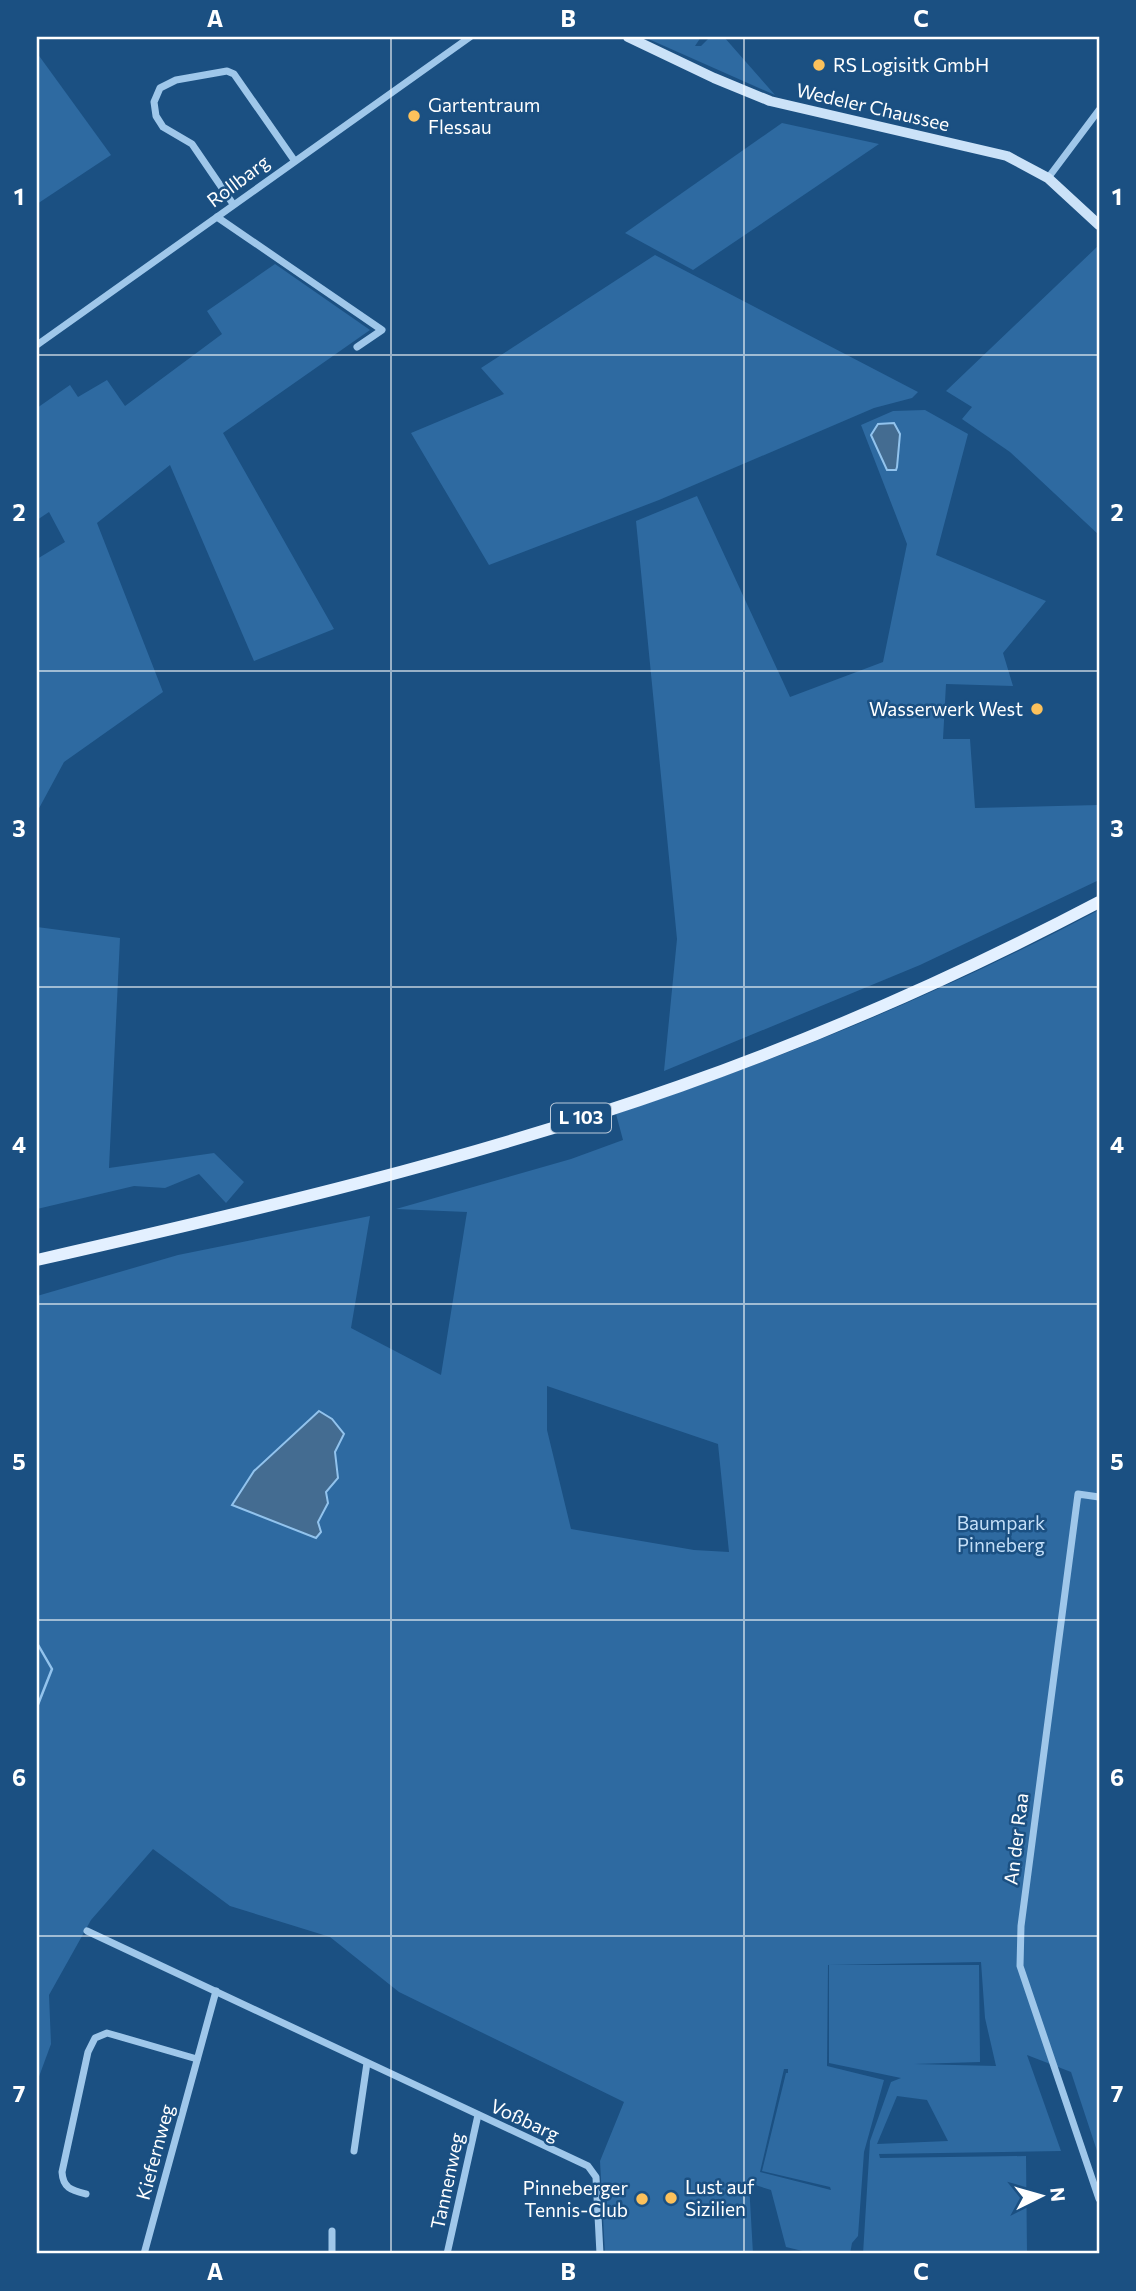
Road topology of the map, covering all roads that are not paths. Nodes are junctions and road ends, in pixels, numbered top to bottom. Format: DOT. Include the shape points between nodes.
graph roads {
  1 [pos="453,37"];
  2 [pos="470,37"];
  3 [pos="628,37"];
  4 [pos="459,45"];
  5 [pos="1099,110"];
  6 [pos="294,160"];
  7 [pos="1048,178"];
  8 [pos="233,204"];
  9 [pos="217,217"];
  10 [pos="1099,225"];
  11 [pos="37,345"];
  12 [pos="357,347"];
  13 [pos="1099,902"];
  14 [pos="37,1260"];
  15 [pos="1099,1497"];
  16 [pos="87,1931"];
  17 [pos="216,1991"];
  18 [pos="197,2059"];
  19 [pos="367,2063"];
  20 [pos="478,2115"];
  21 [pos="354,2151"];
  22 [pos="86,2194"];
  23 [pos="1099,2199"];
  24 [pos="332,2231"];
  25 [pos="144,2254"];
  26 [pos="332,2254"];
  27 [pos="447,2254"];
  28 [pos="600,2254"];
  1 -- 4 [label="street"];
  2 -- 4 [label="street, Rollbarg"];
  3 -- 7 [label="main road, Wedeler Chaussee" via="770,101 981,148"];
  4 -- 6 [label="street, Rollbarg"];
  5 -- 7 [label="street"];
  6 -- 8 [label="street, Rollbarg"];
  6 -- 8 [label="street" via="234,74 227,71 177,80 160,88 153,102 156,117 163,127 192,144"];
  7 -- 10 [label="main road, Wedeler Chaussee"];
  8 -- 9 [label="street, Rollbarg"];
  9 -- 11 [label="street, Rollbarg"];
  9 -- 12 [label="street" via="382,330"];
  13 -- 14 [label="main road, L 103" via="898,999 667,1090 414,1168"];
  15 -- 23 [label="street, An der Raa" via="1078,1494 1021,1926 1020,1966"];
  16 -- 17 [label="street, Voßbarg"];
  17 -- 18 [label="street, Kiefernweg"];
  17 -- 19 [label="street, Voßbarg"];
  18 -- 22 [label="street" via="107,2033 95,2038 62,2172 62,2182 69,2189"];
  18 -- 25 [label="street, Kiefernweg"];
  19 -- 20 [label="street, Voßbarg"];
  19 -- 21 [label="street"];
  20 -- 27 [label="street, Tannenweg"];
  20 -- 28 [label="street, Voßbarg" via="588,2166 596,2177"];
  24 -- 26 [label="street"];
}
